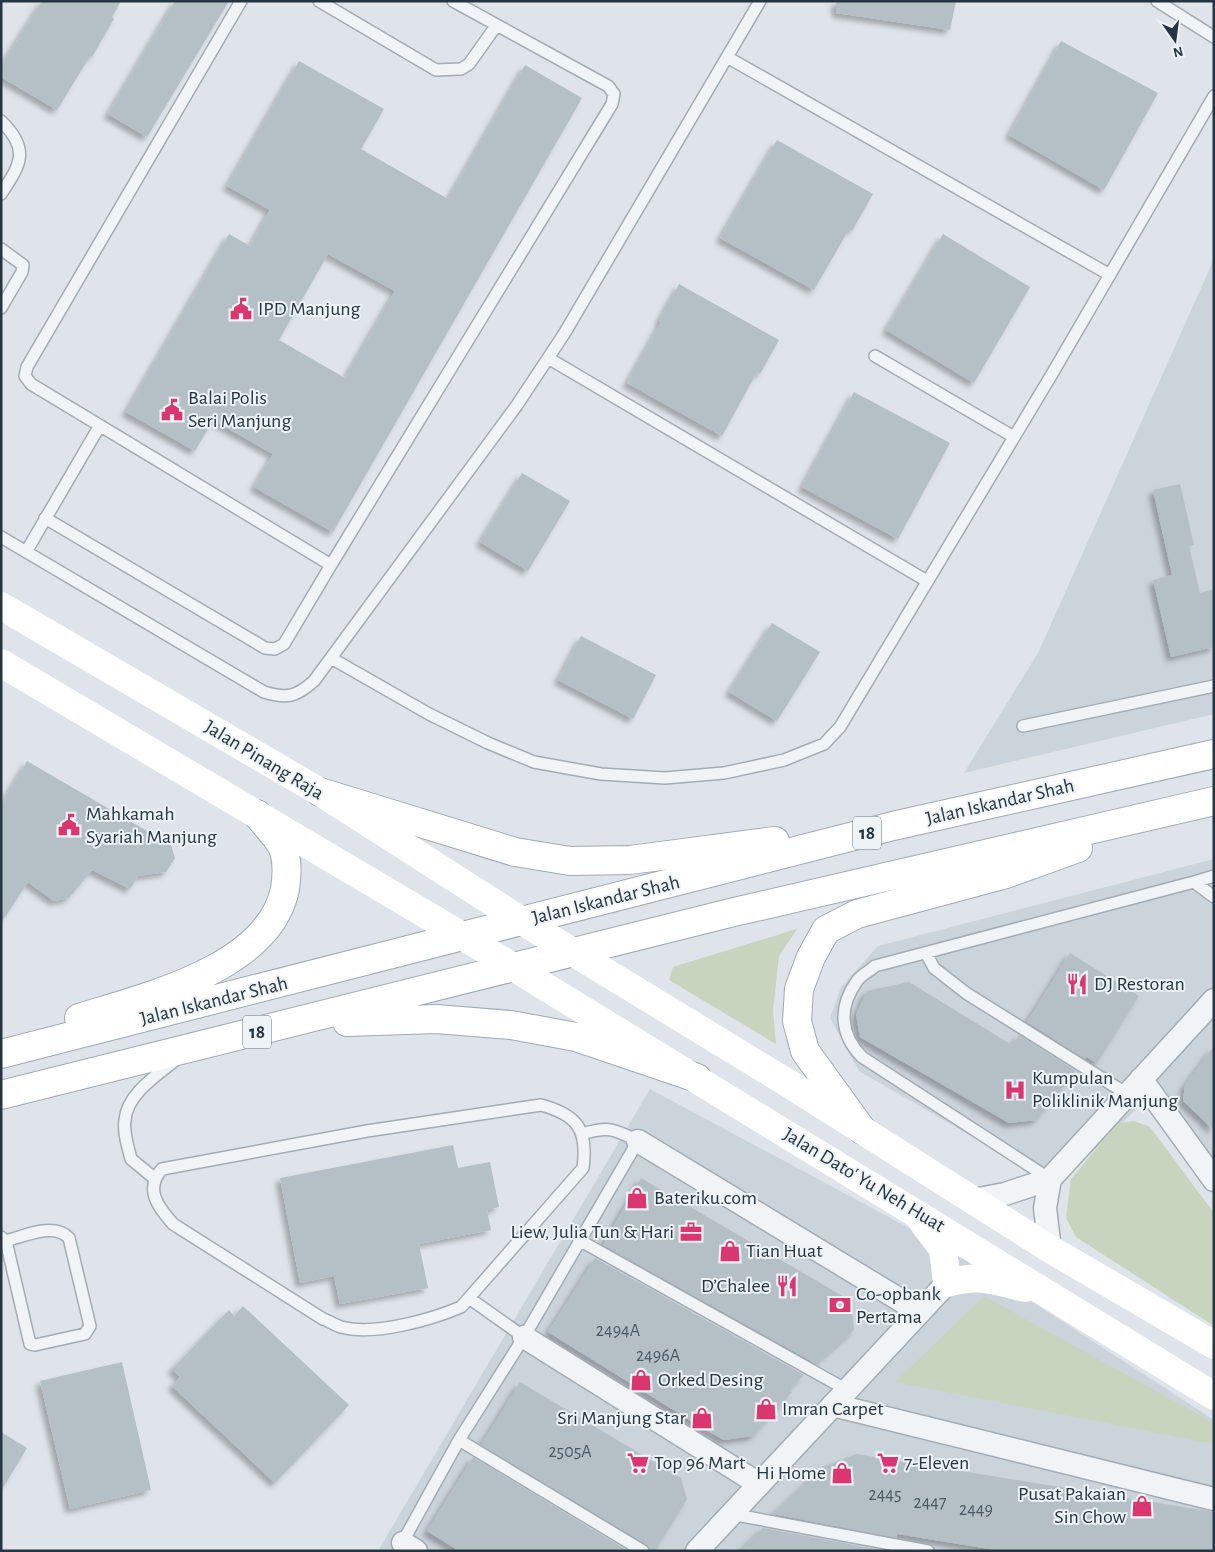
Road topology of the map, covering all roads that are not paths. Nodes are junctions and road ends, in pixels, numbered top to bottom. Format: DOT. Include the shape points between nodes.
graph roads {
  1 [pos="241,1"];
  2 [pos="319,1"];
  3 [pos="452,1"];
  4 [pos="760,1"];
  5 [pos="1157,1"];
  6 [pos="496,26"];
  7 [pos="1214,37"];
  8 [pos="727,58"];
  9 [pos="1214,96"];
  10 [pos="1,122"];
  11 [pos="1,194"];
  12 [pos="1,249"];
  13 [pos="1110,275"];
  14 [pos="1,308"];
  15 [pos="875,356"];
  16 [pos="548,358"];
  17 [pos="99,427"];
  18 [pos="1014,437"];
  19 [pos="45,518"];
  20 [pos="1,537"];
  21 [pos="26,552"];
  22 [pos="331,565"];
  23 [pos="927,581"];
  24 [pos="1,606"];
  25 [pos="331,658"];
  26 [pos="2,666"];
  27 [pos="1214,686"];
  28 [pos="1023,726"];
  29 [pos="1214,754"];
  30 [pos="320,792"];
  31 [pos="1205,803"];
  32 [pos="257,814"];
  33 [pos="893,826"];
  34 [pos="1214,876"];
  35 [pos="1194,882"];
  36 [pos="1214,897"];
  37 [pos="522,921"];
  38 [pos="464,937"];
  39 [pos="575,953"];
  40 [pos="926,953"];
  41 [pos="513,968"];
  42 [pos="1214,1000"];
  43 [pos="279,1026"];
  44 [pos="1,1044"];
  45 [pos="191,1048"];
  46 [pos="1,1054"];
  47 [pos="697,1078"];
  48 [pos="1134,1086"];
  49 [pos="1,1095"];
  50 [pos="862,1130"];
  51 [pos="582,1134"];
  52 [pos="638,1141"];
  53 [pos="1213,1176"];
  54 [pos="154,1178"];
  55 [pos="1050,1179"];
  56 [pos="973,1200"];
  57 [pos="916,1212"];
  58 [pos="3,1239"];
  59 [pos="580,1240"];
  60 [pos="1050,1249"];
  61 [pos="947,1283"];
  62 [pos="1048,1294"];
  63 [pos="469,1298"];
  64 [pos="920,1312"];
  65 [pos="524,1337"];
  66 [pos="1214,1345"];
  67 [pos="1214,1396"];
  68 [pos="840,1398"];
  69 [pos="459,1440"];
  70 [pos="759,1484"];
  71 [pos="1214,1499"];
  72 [pos="731,1514"];
  73 [pos="405,1548"];
  74 [pos="643,1551"];
  75 [pos="697,1551"];
  76 [pos="928,1551"];
  1 -- 17 [label="lane" via="27,367 25,376 31,384"];
  2 -- 6 [label="lane" via="436,70 461,70 469,64"];
  3 -- 6 [label="lane"];
  4 -- 8 [label="lane"];
  5 -- 7 [label="lane"];
  6 -- 22 [label="lane" via="608,86 614,94 612,104"];
  8 -- 13 [label="lane"];
  8 -- 16 [label="lane"];
  9 -- 13 [label="lane"];
  10 -- 11 [label="lane" via="12,131 19,147 19,165"];
  12 -- 14 [label="lane" via="23,265"];
  13 -- 18 [label="lane"];
  15 -- 18 [label="lane"];
  16 -- 23 [label="lane"];
  16 -- 25 [label="lane"];
  17 -- 19 [label="lane"];
  17 -- 22 [label="lane"];
  18 -- 23 [label="lane"];
  19 -- 21 [label="lane"];
  19 -- 22 [label="lane" via="265,648 275,650 284,644"];
  20 -- 21 [label="lane"];
  21 -- 25 [label="lane" via="264,692 281,697 300,694"];
  23 -- 25 [label="lane" via="840,727 824,744 784,760 724,773 665,778 619,776 534,762 429,714"];
  24 -- 30 [label="main road, Jalan Pinang Raja"];
  26 -- 32 [label="main road"];
  27 -- 28 [label="lane"];
  29 -- 33 [label="main road, Jalan Iskandar Shah / 18"];
  30 -- 33 [label="main road" via="515,852 570,861 630,860"];
  30 -- 37 [label="main road, Jalan Pinang Raja"];
  31 -- 39 [label="main road, Jalan Iskandar Shah / 18" via="734,912"];
  31 -- 50 [label="main road" via="1006,874 857,914 826,930 799,988 797,1021 805,1051"];
  32 -- 38 [label="main road"];
  32 -- 44 [label="main road" via="283,849 287,866 282,903 274,919 259,936 236,956 175,987"];
  33 -- 37 [label="main road, Jalan Iskandar Shah / 18"];
  34 -- 35 [label="lane"];
  35 -- 36 [label="lane"];
  35 -- 40 [label="lane"];
  37 -- 38 [label="main road, Jalan Iskandar Shah / 18"];
  37 -- 39 [label="main road, Jalan Pinang Raja"];
  38 -- 41 [label="main road, Jalan Dato' Yu Neh Huat"];
  38 -- 46 [label="main road, Jalan Iskandar Shah / 18"];
  39 -- 41 [label="main road, Jalan Iskandar Shah / 18"];
  39 -- 50 [label="main road, Jalan Dato' Yu Neh Huat"];
  40 -- 48 [label="lane" via="934,968 966,993"];
  40 -- 55 [label="lane" via="876,966 858,980 847,1000 844,1028 850,1044 862,1057"];
  41 -- 43 [label="main road, Jalan Iskandar Shah / 18"];
  41 -- 47 [label="main road, Jalan Dato' Yu Neh Huat"];
  42 -- 48 [label="street"];
  43 -- 45 [label="main road, Jalan Iskandar Shah / 18"];
  43 -- 47 [label="main road" via="436,1019 511,1025 576,1036"];
  45 -- 49 [label="main road, Jalan Iskandar Shah / 18"];
  45 -- 54 [label="lane" via="146,1085 132,1101 124,1119 131,1159"];
  47 -- 57 [label="main road, Jalan Dato' Yu Neh Huat"];
  48 -- 53 [label="street"];
  48 -- 55 [label="street"];
  50 -- 56 [label="main road, Jalan Dato' Yu Neh Huat"];
  51 -- 52 [label="lane" via="602,1128 618,1130"];
  51 -- 54 [label="lane" via="576,1121 558,1109 541,1105 367,1131 172,1167 162,1169"];
  51 -- 63 [label="lane" via="583,1168"];
  52 -- 59 [label="lane"];
  52 -- 64 [label="street"];
  54 -- 63 [label="lane" via="153,1191 159,1208 173,1224 323,1319 342,1327 370,1329 437,1317 460,1308"];
  55 -- 56 [label="street"];
  55 -- 60 [label="street" via="1045,1208"];
  56 -- 60 [label="main road, Jalan Dato' Yu Neh Huat"];
  57 -- 61 [label="main road" via="943,1249"];
  57 -- 62 [label="main road, Jalan Dato' Yu Neh Huat"];
  58 -- 58 [label="lane" via="30,1344 85,1334 90,1326 69,1238 54,1229"];
  59 -- 65 [label="lane"];
  59 -- 68 [label="lane"];
  60 -- 66 [label="main road, Jalan Dato' Yu Neh Huat"];
  61 -- 62 [label="main road" via="981,1278"];
  61 -- 64 [label="street"];
  62 -- 67 [label="main road, Jalan Dato' Yu Neh Huat"];
  63 -- 65 [label="lane"];
  64 -- 68 [label="street"];
  65 -- 69 [label="lane"];
  65 -- 70 [label="street"];
  68 -- 70 [label="street"];
  68 -- 71 [label="street"];
  69 -- 73 [label="lane"];
  69 -- 74 [label="lane"];
  70 -- 72 [label="street"];
  72 -- 75 [label="street"];
  72 -- 76 [label="lane"];
}
